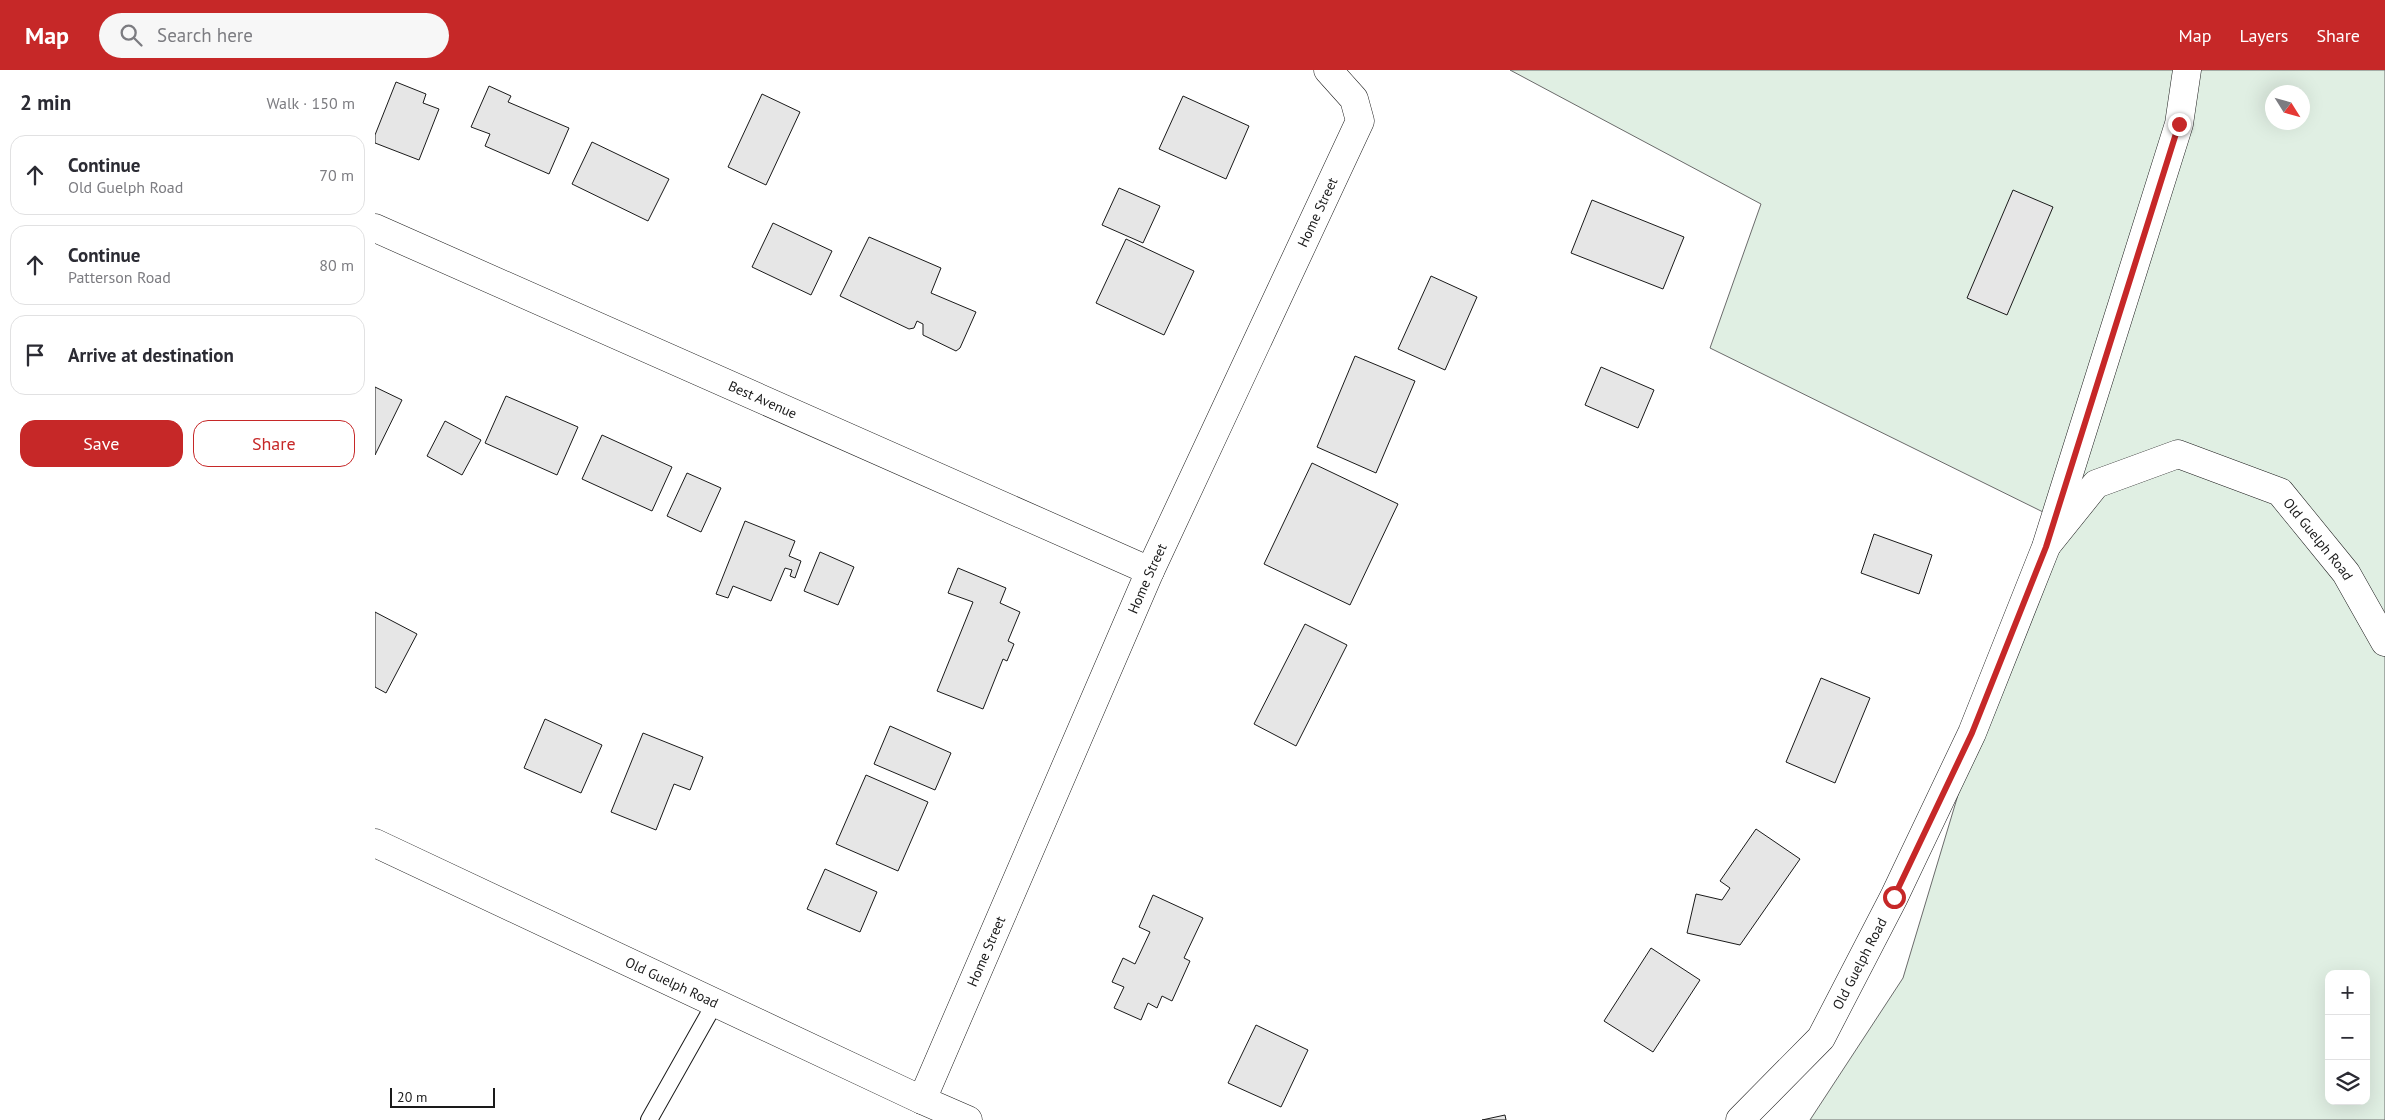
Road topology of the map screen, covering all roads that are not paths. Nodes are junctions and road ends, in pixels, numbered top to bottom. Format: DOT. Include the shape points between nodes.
graph roads {
  1 [pos="1329,70"];
  2 [pos="2187,70"];
  3 [pos="375,228"];
  4 [pos="2046,547"];
  5 [pos="1150,571"];
  6 [pos="2385,642"];
  7 [pos="375,843"];
  8 [pos="715,1003"];
  9 [pos="922,1100"];
  10 [pos="649,1120"];
  11 [pos="968,1120"];
  12 [pos="1740,1120"];
  1 -- 5 [label="street, Home Street" via="1354,99 1360,121"];
  2 -- 4 [label="street" via="2179,124"];
  3 -- 5 [label="street, Best Avenue"];
  4 -- 6 [label="street, Old Guelph Road" via="2096,484 2178,454 2279,492 2347,573"];
  4 -- 12 [label="street, Old Guelph Road" via="1972,733 1894,897 1821,1038"];
  5 -- 9 [label="street, Home Street"];
  7 -- 8 [label="street, Old Guelph Road"];
  8 -- 9 [label="street, Old Guelph Road"];
  8 -- 10 [label="lane"];
  9 -- 11 [label="street, Old Guelph Road"];
}
